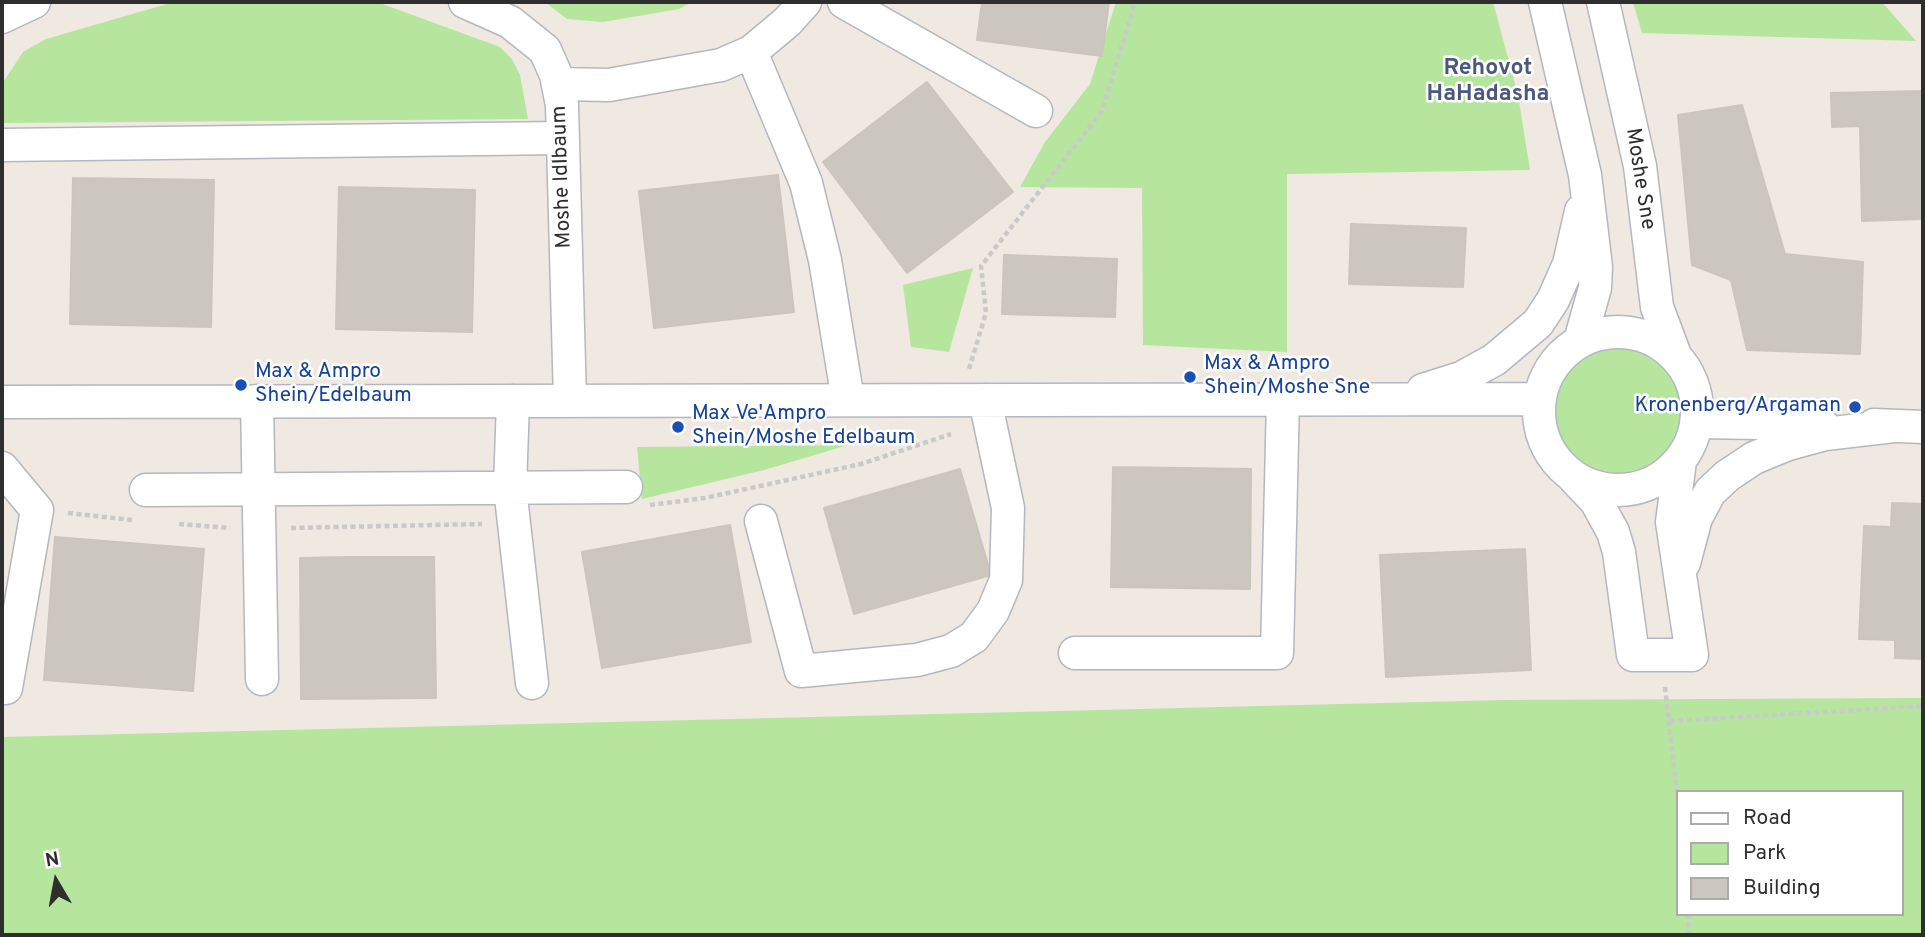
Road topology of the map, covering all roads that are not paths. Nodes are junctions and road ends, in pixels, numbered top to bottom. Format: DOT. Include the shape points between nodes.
graph roads {
  1 [pos="465,2"];
  2 [pos="804,2"];
  3 [pos="844,2"];
  4 [pos="1545,2"];
  5 [pos="1603,2"];
  6 [pos="751,52"];
  7 [pos="558,84"];
  8 [pos="1036,111"];
  9 [pos="562,138"];
  10 [pos="2,145"];
  11 [pos="1585,175"];
  12 [pos="1580,341"];
  13 [pos="1675,355"];
  14 [pos="1283,399"];
  15 [pos="1371,399"];
  16 [pos="1540,399"];
  17 [pos="848,400"];
  18 [pos="972,400"];
  19 [pos="257,401"];
  20 [pos="513,401"];
  21 [pos="570,401"];
  22 [pos="2,402"];
  23 [pos="1697,422"];
  24 [pos="1908,426"];
  25 [pos="1680,461"];
  26 [pos="2,468"];
  27 [pos="1568,472"];
  28 [pos="510,488"];
  29 [pos="626,488"];
  30 [pos="258,489"];
  31 [pos="146,490"];
  32 [pos="761,520"];
  33 [pos="1680,575"];
  34 [pos="1075,653"];
  35 [pos="262,679"];
  36 [pos="533,683"];
  37 [pos="6,688"];
  1 -- 7 [label="street, Moshe Idlbaum" via="510,22 545,50"];
  2 -- 6 [label="street"];
  3 -- 8 [label="street"];
  4 -- 11 [label="street"];
  5 -- 13 [label="street, Moshe Sne" via="1640,166 1657,307"];
  6 -- 7 [label="street" via="721,65 609,85"];
  6 -- 17 [label="street" via="806,183 825,260"];
  7 -- 9 [label="street, Moshe Idlbaum"];
  9 -- 10 [label="street"];
  9 -- 21 [label="street, Moshe Idlbaum"];
  11 -- 12 [label="street" via="1596,267"];
  11 -- 15 [label="street" via="1580,228 1569,264 1538,323 1494,360 1461,378 1427,390"];
  12 -- 13 [label="street" via="1604,333 1630,332 1654,340"];
  12 -- 16 [label="street" via="1561,356 1547,376"];
  13 -- 23 [label="street" via="1690,376 1697,398"];
  14 -- 15 [label="street"];
  14 -- 18 [label="street"];
  14 -- 34 [label="street" via="1277,653"];
  15 -- 16 [label="street"];
  16 -- 27 [label="street" via="1540,426 1550,452"];
  17 -- 18 [label="street"];
  17 -- 21 [label="street"];
  18 -- 32 [label="street" via="1008,508 1006,580 993,611 974,637 951,651 917,660 801,671"];
  19 -- 20 [label="street"];
  19 -- 22 [label="street"];
  19 -- 30 [label="street"];
  20 -- 21 [label="street"];
  20 -- 28 [label="street"];
  23 -- 24 [label="street"];
  23 -- 25 [label="street"];
  24 -- 33 [label="street" via="1825,433 1754,458 1727,475 1710,492 1696,518"];
  25 -- 27 [label="street" via="1662,477 1639,487 1614,490 1590,485"];
  25 -- 33 [label="street" via="1672,522"];
  26 -- 37 [label="street" via="37,510"];
  27 -- 33 [label="street" via="1597,501 1613,532 1633,655 1692,655"];
  28 -- 29 [label="street"];
  28 -- 30 [label="street"];
  28 -- 36 [label="street"];
  30 -- 31 [label="street"];
  30 -- 35 [label="street"];
}
